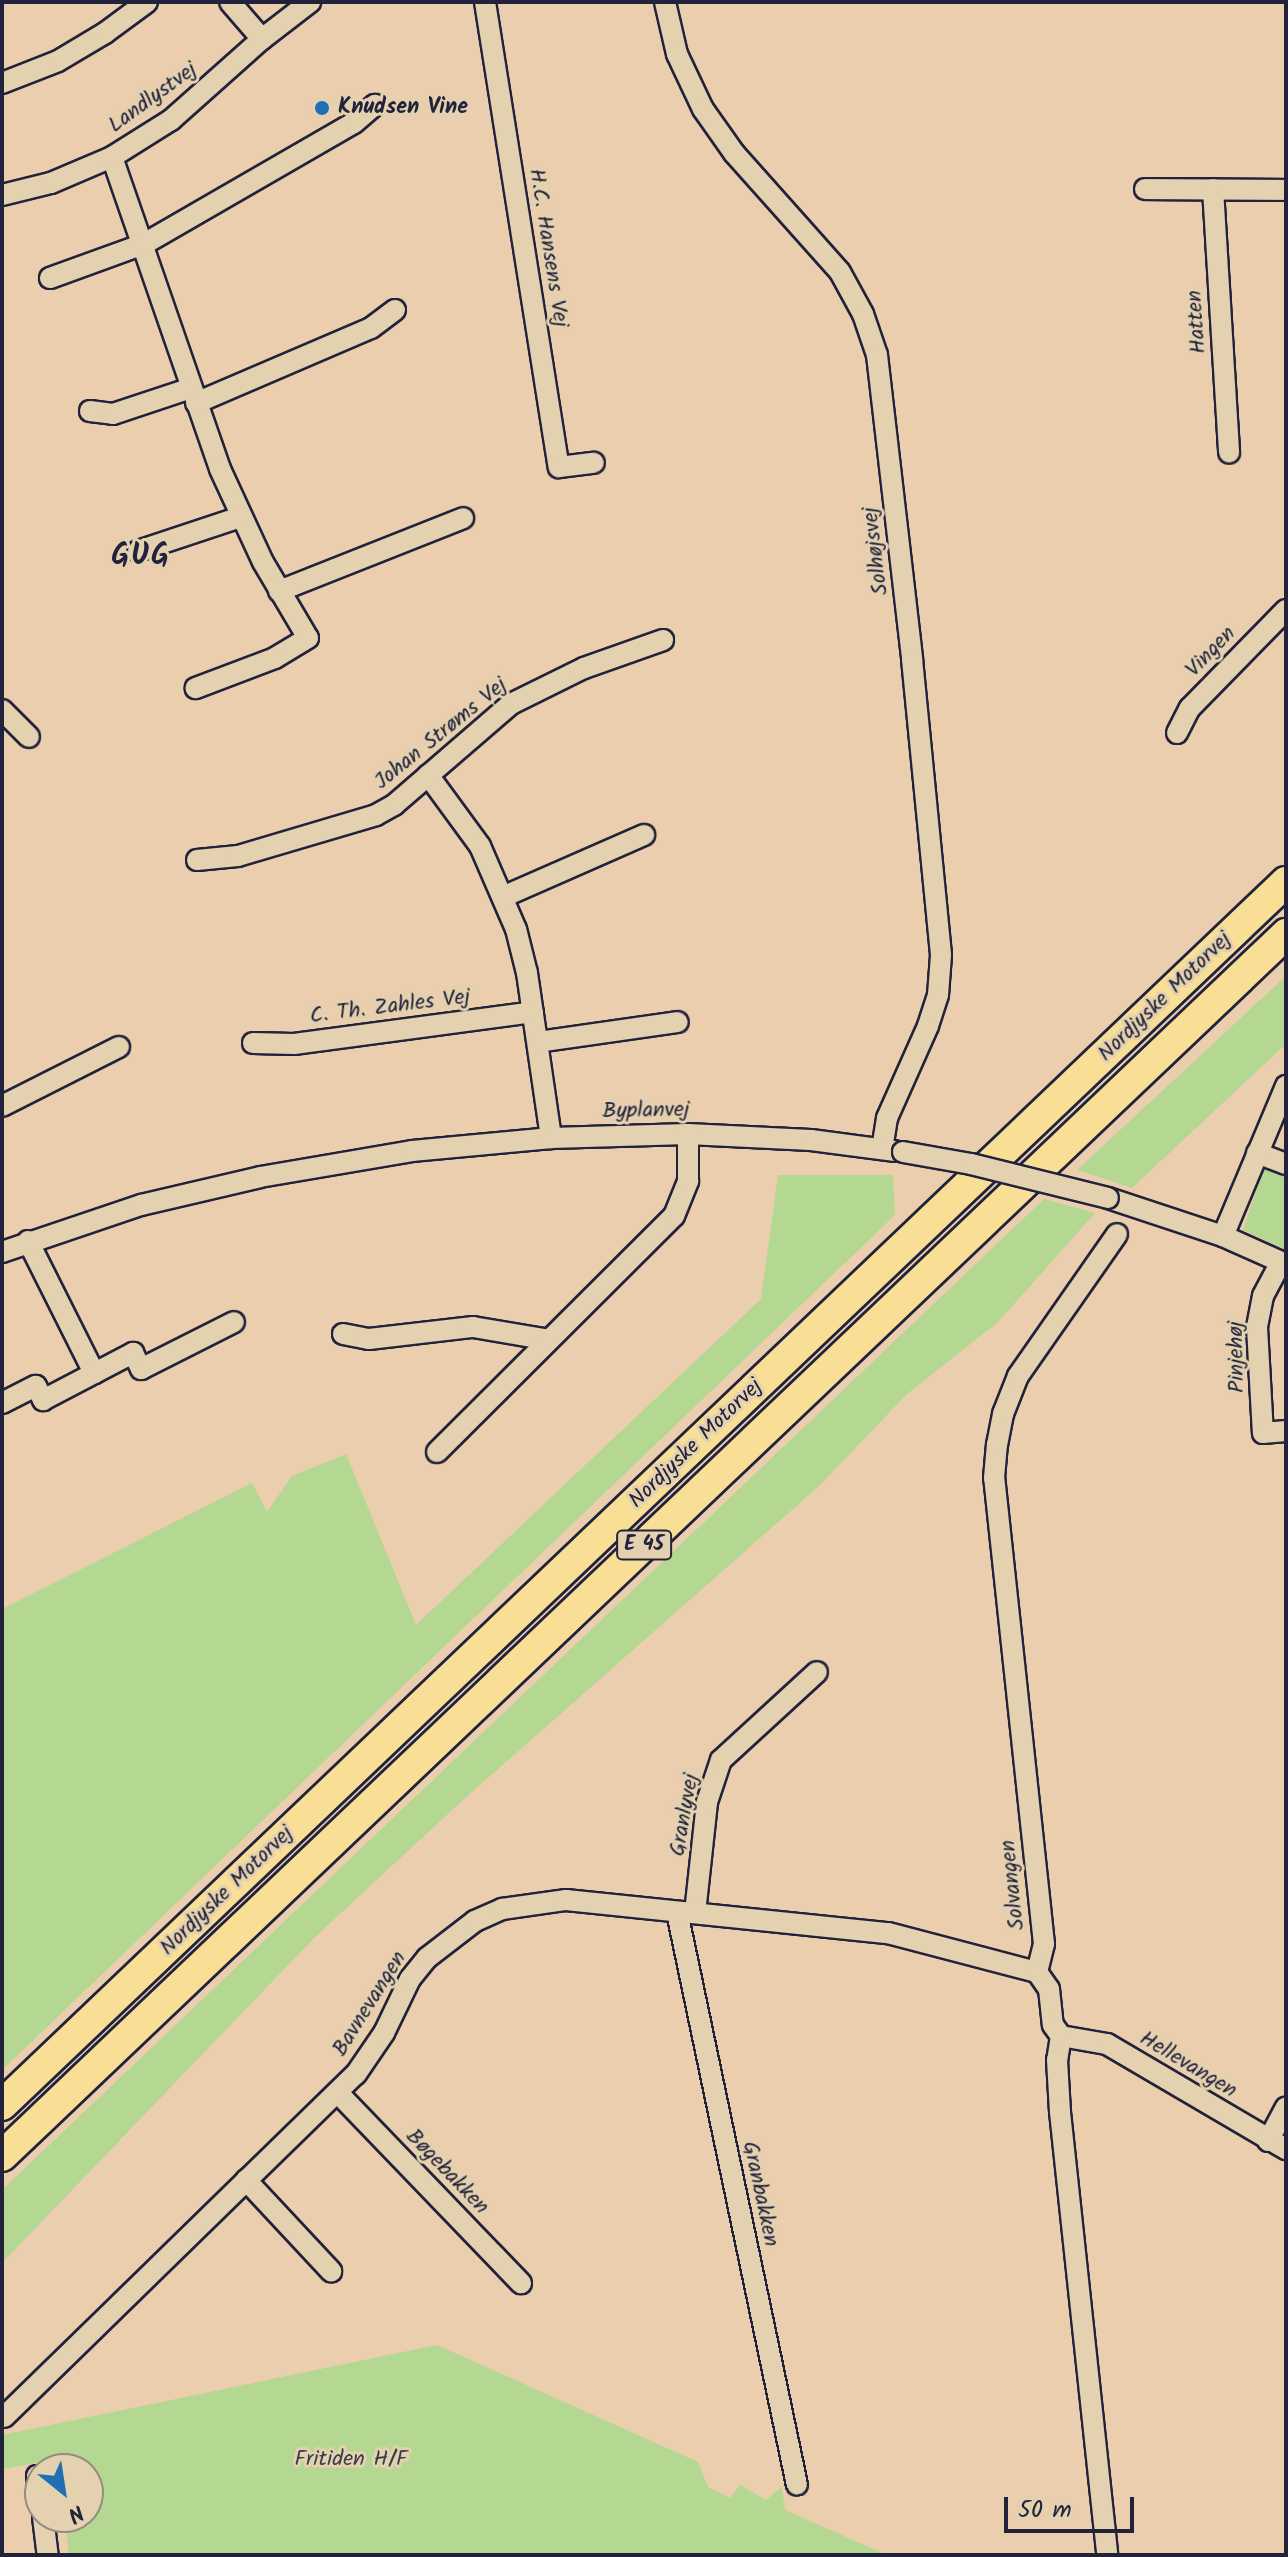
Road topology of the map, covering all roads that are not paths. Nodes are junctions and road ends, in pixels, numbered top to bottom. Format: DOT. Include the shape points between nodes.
graph roads {
  1 [pos="147,2"];
  2 [pos="230,2"];
  3 [pos="310,2"];
  4 [pos="485,2"];
  5 [pos="665,2"];
  6 [pos="262,39"];
  7 [pos="2,83"];
  8 [pos="375,105"];
  9 [pos="112,157"];
  10 [pos="1145,189"];
  11 [pos="1213,189"];
  12 [pos="1286,190"];
  13 [pos="2,195"];
  14 [pos="144,244"];
  15 [pos="50,278"];
  16 [pos="395,310"];
  17 [pos="194,396"];
  18 [pos="90,411"];
  19 [pos="1229,453"];
  20 [pos="594,463"];
  21 [pos="240,517"];
  22 [pos="463,518"];
  23 [pos="138,551"];
  24 [pos="279,591"];
  25 [pos="1286,610"];
  26 [pos="663,640"];
  27 [pos="196,688"];
  28 [pos="2,710"];
  29 [pos="1177,733"];
  30 [pos="29,737"];
  31 [pos="428,775"];
  32 [pos="644,835"];
  33 [pos="197,860"];
  34 [pos="1286,882"];
  35 [pos="505,896"];
  36 [pos="1286,934"];
  37 [pos="533,1012"];
  38 [pos="678,1022"];
  39 [pos="538,1042"];
  40 [pos="253,1043"];
  41 [pos="119,1047"];
  42 [pos="1286,1086"];
  43 [pos="2,1106"];
  44 [pos="688,1134"];
  45 [pos="551,1138"];
  46 [pos="882,1149"];
  47 [pos="1257,1153"];
  48 [pos="1286,1164"];
  49 [pos="1117,1234"];
  50 [pos="1223,1236"];
  51 [pos="28,1241"];
  52 [pos="2,1252"];
  53 [pos="1284,1263"];
  54 [pos="234,1322"];
  55 [pos="343,1334"];
  56 [pos="549,1340"];
  57 [pos="94,1373"];
  58 [pos="2,1403"];
  59 [pos="1286,1431"];
  60 [pos="437,1452"];
  61 [pos="817,1672"];
  62 [pos="686,1913"];
  63 [pos="1037,1972"];
  64 [pos="1061,2036"];
  65 [pos="338,2093"];
  66 [pos="2,2105"];
  67 [pos="1286,2107"];
  68 [pos="1277,2145"];
  69 [pos="2,2156"];
  70 [pos="246,2180"];
  71 [pos="331,2271"];
  72 [pos="521,2283"];
  73 [pos="4,2417"];
  74 [pos="797,2485"];
  75 [pos="45,2533"];
  76 [pos="48,2555"];
  77 [pos="1107,2555"];
  1 -- 7 [label="street" via="58,61"];
  2 -- 6 [label="street"];
  3 -- 6 [label="street, Landlystvej"];
  4 -- 20 [label="street, H.C. Hansens Vej" via="559,467"];
  5 -- 46 [label="street, Solhøjsvej" via="677,54 703,109 734,153 840,272 877,355 941,955 938,995 887,1118"];
  6 -- 9 [label="street, Landlystvej" via="171,120"];
  8 -- 14 [label="street" via="354,123"];
  9 -- 13 [label="street, Landlystvej" via="51,183"];
  9 -- 14 [label="street"];
  10 -- 11 [label="street"];
  11 -- 12 [label="street"];
  11 -- 19 [label="street, Hatten"];
  14 -- 15 [label="street"];
  14 -- 17 [label="street"];
  16 -- 17 [label="street" via="371,328"];
  17 -- 18 [label="street" via="113,414"];
  17 -- 21 [label="street"];
  21 -- 23 [label="street"];
  21 -- 24 [label="street"];
  22 -- 24 [label="street"];
  24 -- 27 [label="street" via="308,638 275,658"];
  25 -- 29 [label="street, Vingen" via="1190,708"];
  26 -- 31 [label="street, Johan Strøms Vej" via="545,685 511,704"];
  28 -- 30 [label="street"];
  31 -- 33 [label="street, Johan Strøms Vej" via="394,805 356,823 238,856"];
  31 -- 35 [label="street" via="480,846"];
  32 -- 35 [label="street"];
  34 -- 66 [label="highway, Nordjyske Motorvej / E 45"];
  35 -- 37 [label="street" via="524,954"];
  36 -- 69 [label="highway, Nordjyske Motorvej / E 45"];
  37 -- 39 [label="street"];
  37 -- 40 [label="street, C. Th. Zahles Vej" via="294,1044"];
  38 -- 39 [label="street"];
  39 -- 45 [label="street"];
  41 -- 43 [label="street"];
  42 -- 47 [label="street"];
  44 -- 45 [label="street, Byplanvej"];
  44 -- 46 [label="street, Byplanvej"];
  44 -- 56 [label="street" via="688,1181 674,1216"];
  45 -- 51 [label="street, Byplanvej" via="412,1151 260,1177 141,1205"];
  46 -- 50 [label="street, Byplanvej, bridge" via="971,1164 1108,1198"];
  47 -- 48 [label="street"];
  47 -- 50 [label="street"];
  49 -- 63 [label="street, Solvangen" via="1018,1376 997,1445 994,1478 1044,1944"];
  50 -- 53 [label="street, Byplanvej"];
  51 -- 52 [label="street, Byplanvej"];
  51 -- 57 [label="street"];
  53 -- 59 [label="street, Pinjehøj" via="1263,1296 1257,1327 1263,1433"];
  54 -- 57 [label="street" via="141,1369 133,1353"];
  55 -- 56 [label="street" via="369,1339 473,1327"];
  56 -- 60 [label="street"];
  57 -- 58 [label="street" via="43,1400 36,1386"];
  61 -- 62 [label="street, Granlyvej" via="721,1760 707,1802"];
  62 -- 63 [label="street, Bavnevangen" via="888,1933"];
  62 -- 65 [label="street, Bavnevangen" via="566,1900 502,1909 475,1921 427,1958 410,1979 370,2056"];
  62 -- 74 [label="street, Granbakken"];
  63 -- 64 [label="street, Solvangen" via="1049,1989 1053,2025"];
  64 -- 68 [label="street, Hellevangen" via="1107,2044"];
  64 -- 77 [label="street, Solvangen" via="1060,2112"];
  65 -- 70 [label="street, Bavnevangen"];
  65 -- 72 [label="street, Bøgebakken"];
  67 -- 68 [label="street"];
  70 -- 71 [label="street"];
  70 -- 73 [label="street, Bavnevangen"];
  75 -- 76 [label="street"];
}
